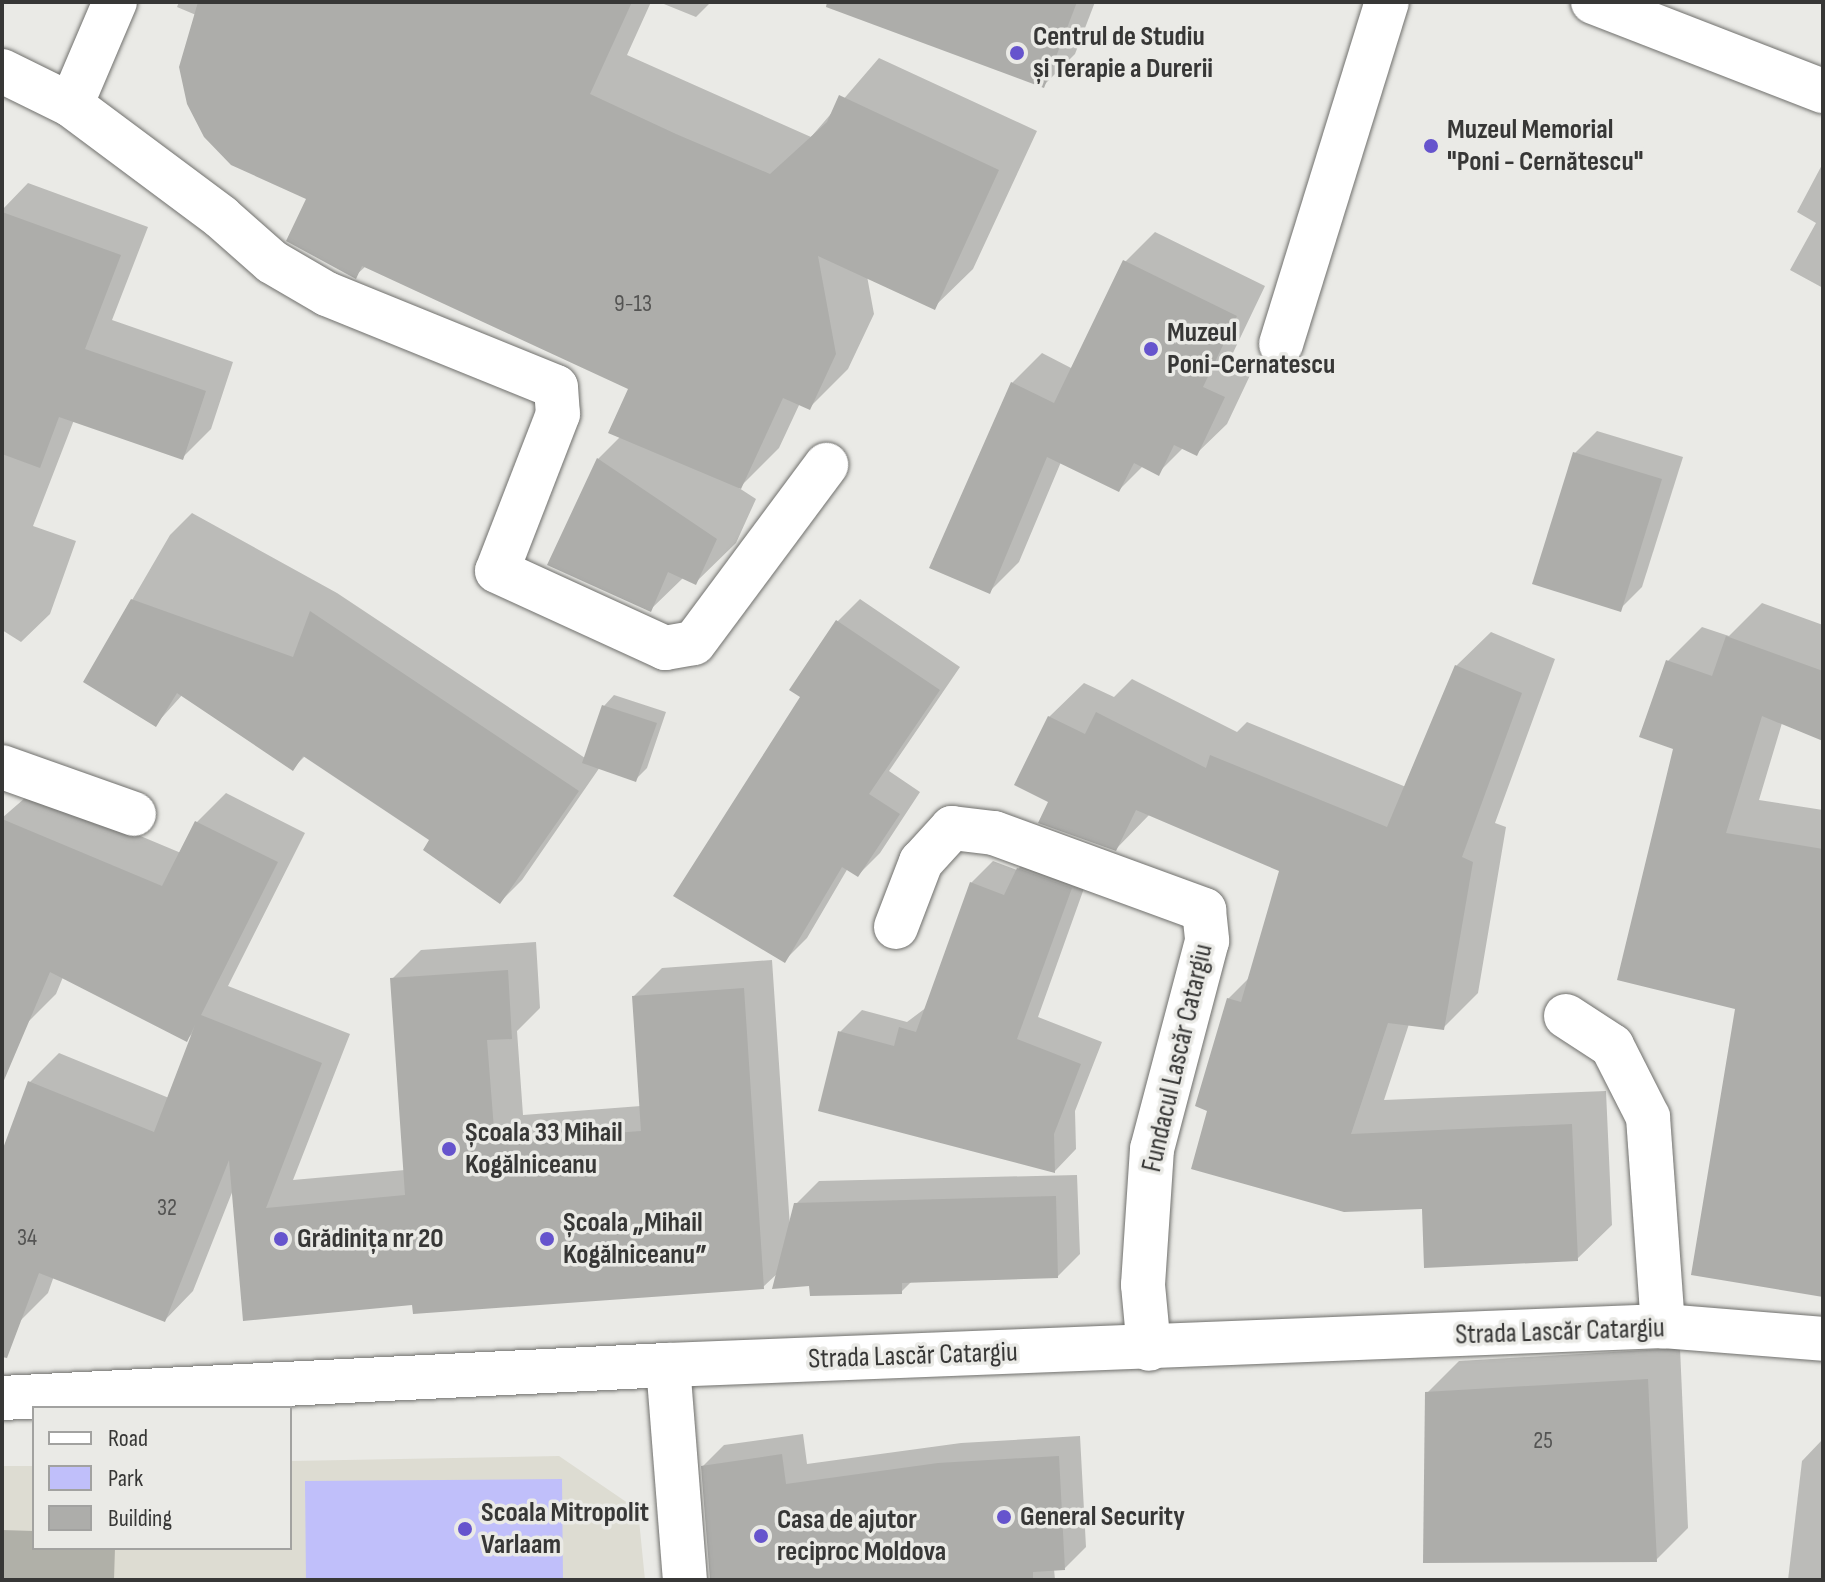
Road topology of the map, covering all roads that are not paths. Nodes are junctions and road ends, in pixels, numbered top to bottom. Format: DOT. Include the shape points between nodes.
graph roads {
  1 [pos="115,2"];
  2 [pos="1387,2"];
  3 [pos="1593,2"];
  4 [pos="2,71"];
  5 [pos="1823,91"];
  6 [pos="71,105"];
  7 [pos="1281,344"];
  8 [pos="826,465"];
  9 [pos="2,767"];
  10 [pos="134,814"];
  11 [pos="896,927"];
  12 [pos="1566,1016"];
  13 [pos="1663,1326"];
  14 [pos="1823,1339"];
  15 [pos="1149,1349"];
  16 [pos="668,1365"];
  17 [pos="2,1398"];
  18 [pos="685,1580"];
  1 -- 6 [label="street"];
  2 -- 7 [label="street"];
  3 -- 5 [label="street"];
  4 -- 6 [label="street"];
  6 -- 8 [label="street" via="221,217 272,262 327,294 556,387 558,414 497,571 665,648 694,643"];
  9 -- 10 [label="street"];
  11 -- 15 [label="street, Fundacul Lascăr Catargiu" via="921,862 952,828 994,833 1204,910 1207,941 1152,1149 1143,1285"];
  12 -- 13 [label="street" via="1612,1046 1648,1117"];
  13 -- 14 [label="street, Strada Lascăr Catargiu"];
  13 -- 15 [label="street, Strada Lascăr Catargiu"];
  15 -- 16 [label="street, Strada Lascăr Catargiu"];
  16 -- 17 [label="street, Strada Lascăr Catargiu"];
  16 -- 18 [label="street"];
}
